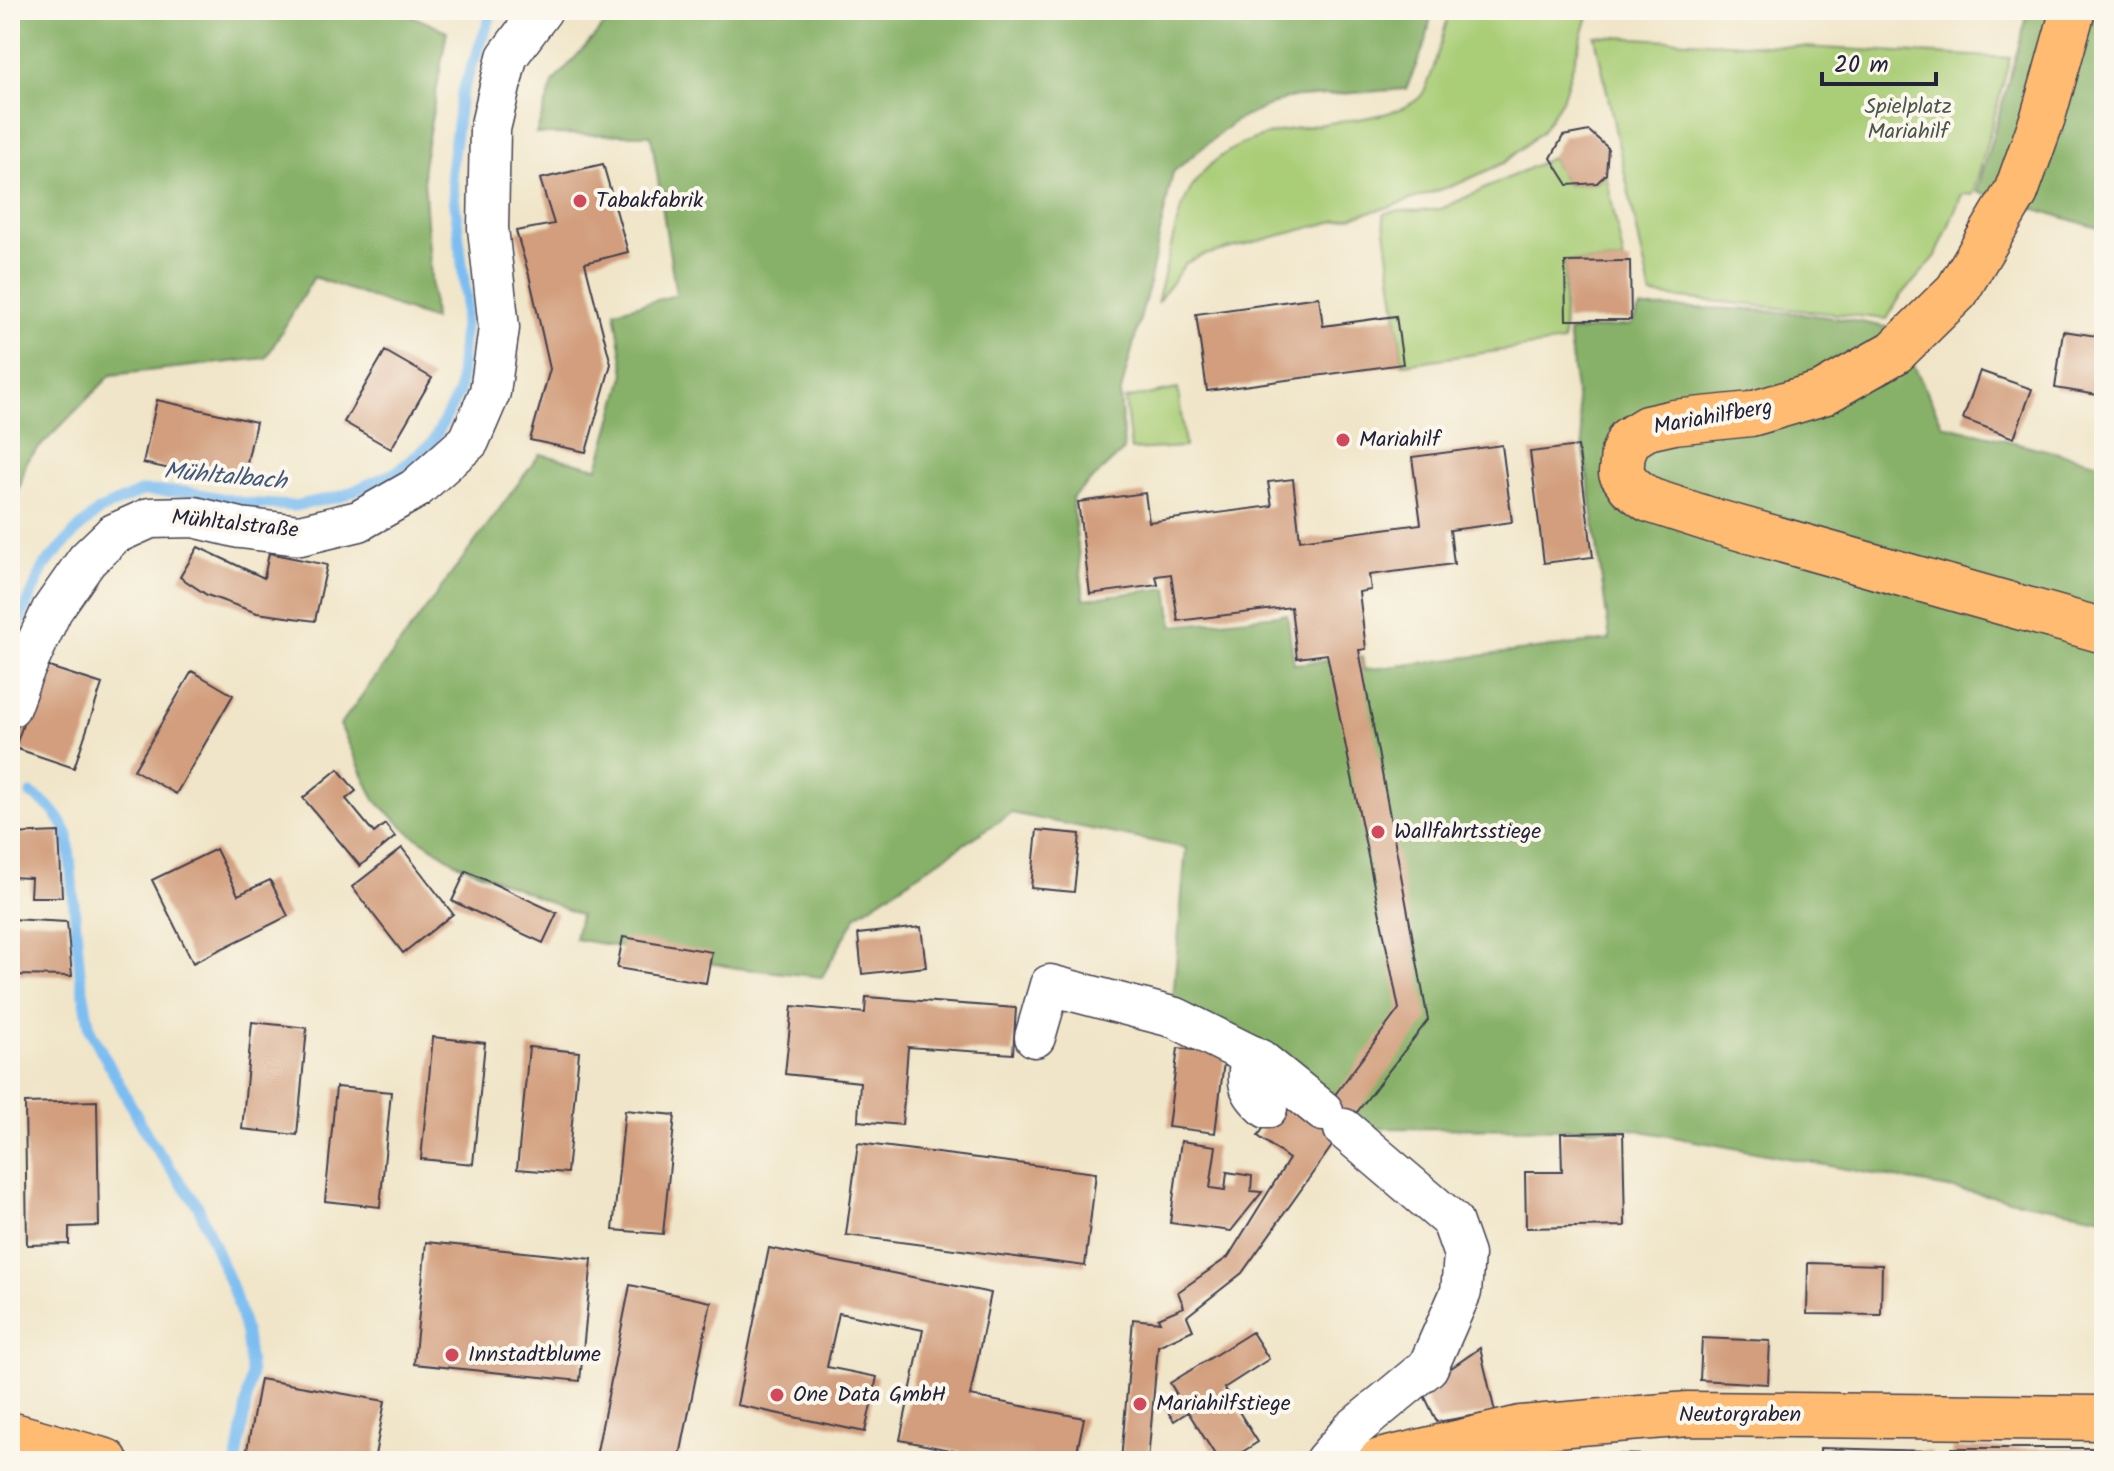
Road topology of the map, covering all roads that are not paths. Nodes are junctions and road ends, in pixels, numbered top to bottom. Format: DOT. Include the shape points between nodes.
graph roads {
  1 [pos="542,10"];
  2 [pos="2073,10"];
  3 [pos="2104,631"];
  4 [pos="10,707"];
  5 [pos="1035,1037"];
  6 [pos="1251,1055"];
  7 [pos="1267,1108"];
  8 [pos="2104,1418"];
  9 [pos="10,1434"];
  10 [pos="106,1461"];
  11 [pos="1325,1461"];
  12 [pos="1380,1461"];
  1 -- 4 [label="street, Mühltalstraße" via="507,57 490,129 488,228 499,328 490,392 469,441 415,489 359,521 300,535 194,517 150,518 114,534 87,560 52,610"];
  2 -- 3 [label="main road, Mariahilfberg" via="2016,192 1957,291 1895,352 1823,393 1751,414 1647,428 1629,439 1621,473 1649,500"];
  5 -- 6 [label="street" via="1050,985 1176,1018"];
  6 -- 7 [label="street" via="1251,1093"];
  6 -- 11 [label="street" via="1452,1221 1464,1255 1461,1292 1428,1367 1353,1429"];
  8 -- 12 [label="main road, Neutorgraben" via="1688,1414 1521,1428"];
  9 -- 10 [label="main road"];
}
